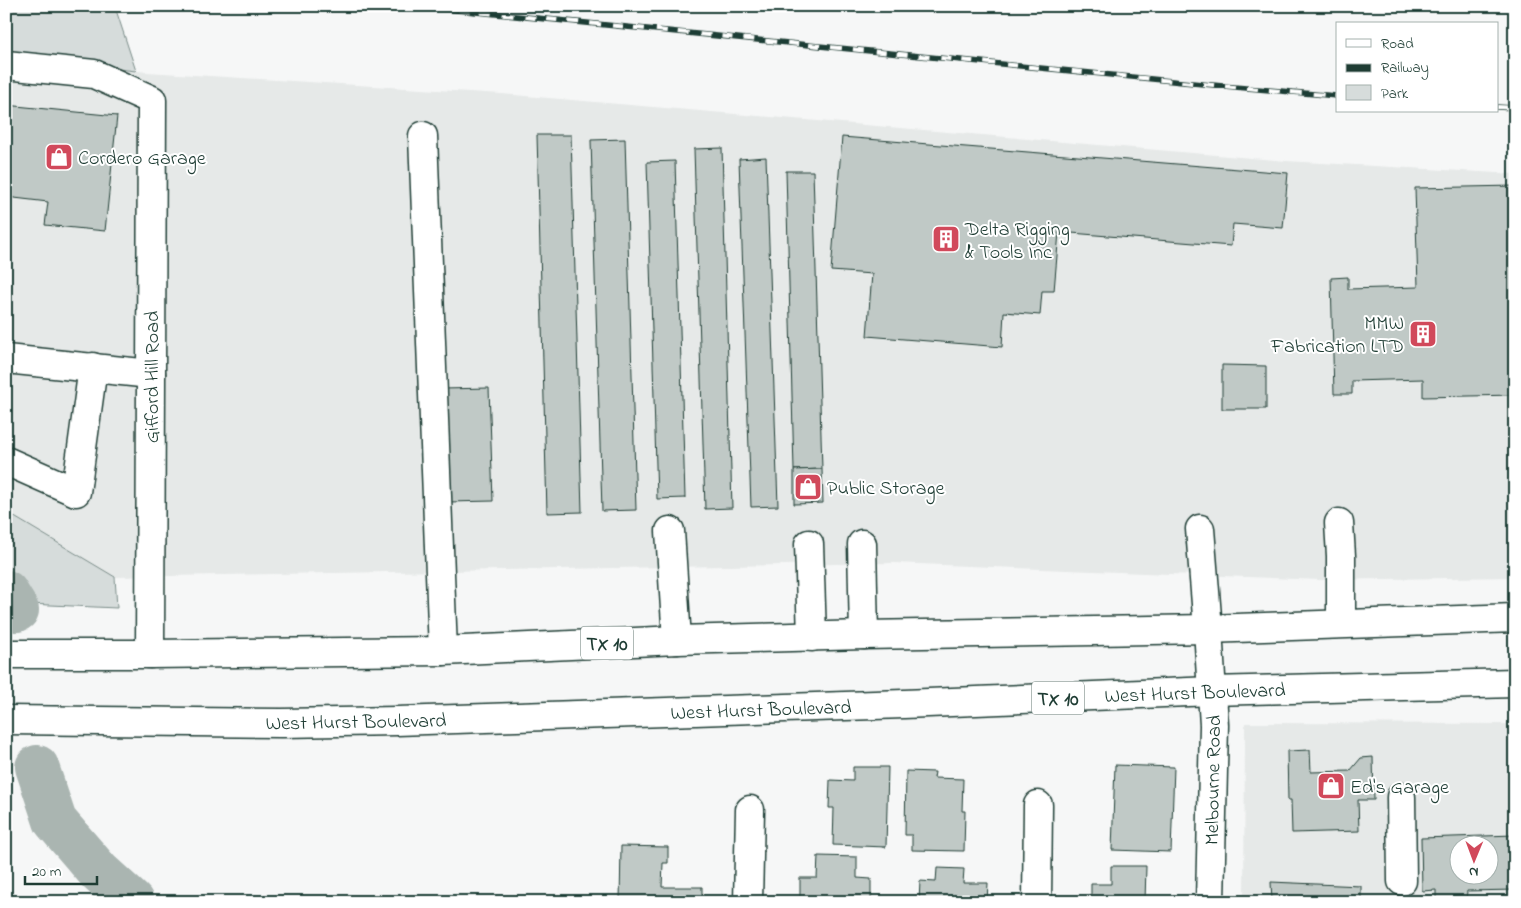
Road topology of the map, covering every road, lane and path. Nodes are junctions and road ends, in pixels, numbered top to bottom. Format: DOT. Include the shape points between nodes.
graph roads {
  1 [pos="6,65"];
  2 [pos="422,136"];
  3 [pos="6,359"];
  4 [pos="93,367"];
  5 [pos="151,374"];
  6 [pos="6,461"];
  7 [pos="1339,523"];
  8 [pos="1200,529"];
  9 [pos="670,531"];
  10 [pos="809,544"];
  11 [pos="862,544"];
  12 [pos="1515,618"];
  13 [pos="1341,623"];
  14 [pos="1208,629"];
  15 [pos="864,635"];
  16 [pos="812,637"];
  17 [pos="677,640"];
  18 [pos="443,651"];
  19 [pos="6,654"];
  20 [pos="150,654"];
  21 [pos="1515,683"];
  22 [pos="1212,691"];
  23 [pos="6,720"];
  24 [pos="1402,797"];
  25 [pos="1038,804"];
  26 [pos="750,810"];
  27 [pos="1402,882"];
  28 [pos="748,902"];
  29 [pos="1037,902"];
  30 [pos="1210,902"];
  1 -- 5 [label="main road, Gifford Hill Road" via="94,74 152,100"];
  2 -- 18 [label="main road"];
  3 -- 4 [label="main road"];
  4 -- 5 [label="main road"];
  4 -- 6 [label="main road" via="76,492"];
  5 -- 20 [label="main road, Gifford Hill Road"];
  7 -- 13 [label="main road"];
  8 -- 14 [label="main road, Melbourne Road"];
  9 -- 17 [label="main road"];
  10 -- 16 [label="main road"];
  11 -- 15 [label="main road"];
  12 -- 13 [label="main road, TX 10"];
  13 -- 14 [label="main road, TX 10"];
  14 -- 15 [label="main road, TX 10"];
  14 -- 22 [label="main road, Melbourne Road"];
  15 -- 16 [label="main road, TX 10"];
  16 -- 17 [label="main road, TX 10"];
  17 -- 18 [label="main road, TX 10"];
  18 -- 20 [label="main road, TX 10"];
  19 -- 20 [label="main road, TX 10"];
  21 -- 22 [label="main road, West Hurst Boulevard / TX 10"];
  22 -- 23 [label="main road, West Hurst Boulevard / TX 10" via="397,721"];
  22 -- 30 [label="main road, Melbourne Road"];
  24 -- 27 [label="main road"];
  25 -- 29 [label="main road"];
  26 -- 28 [label="main road"];
}
